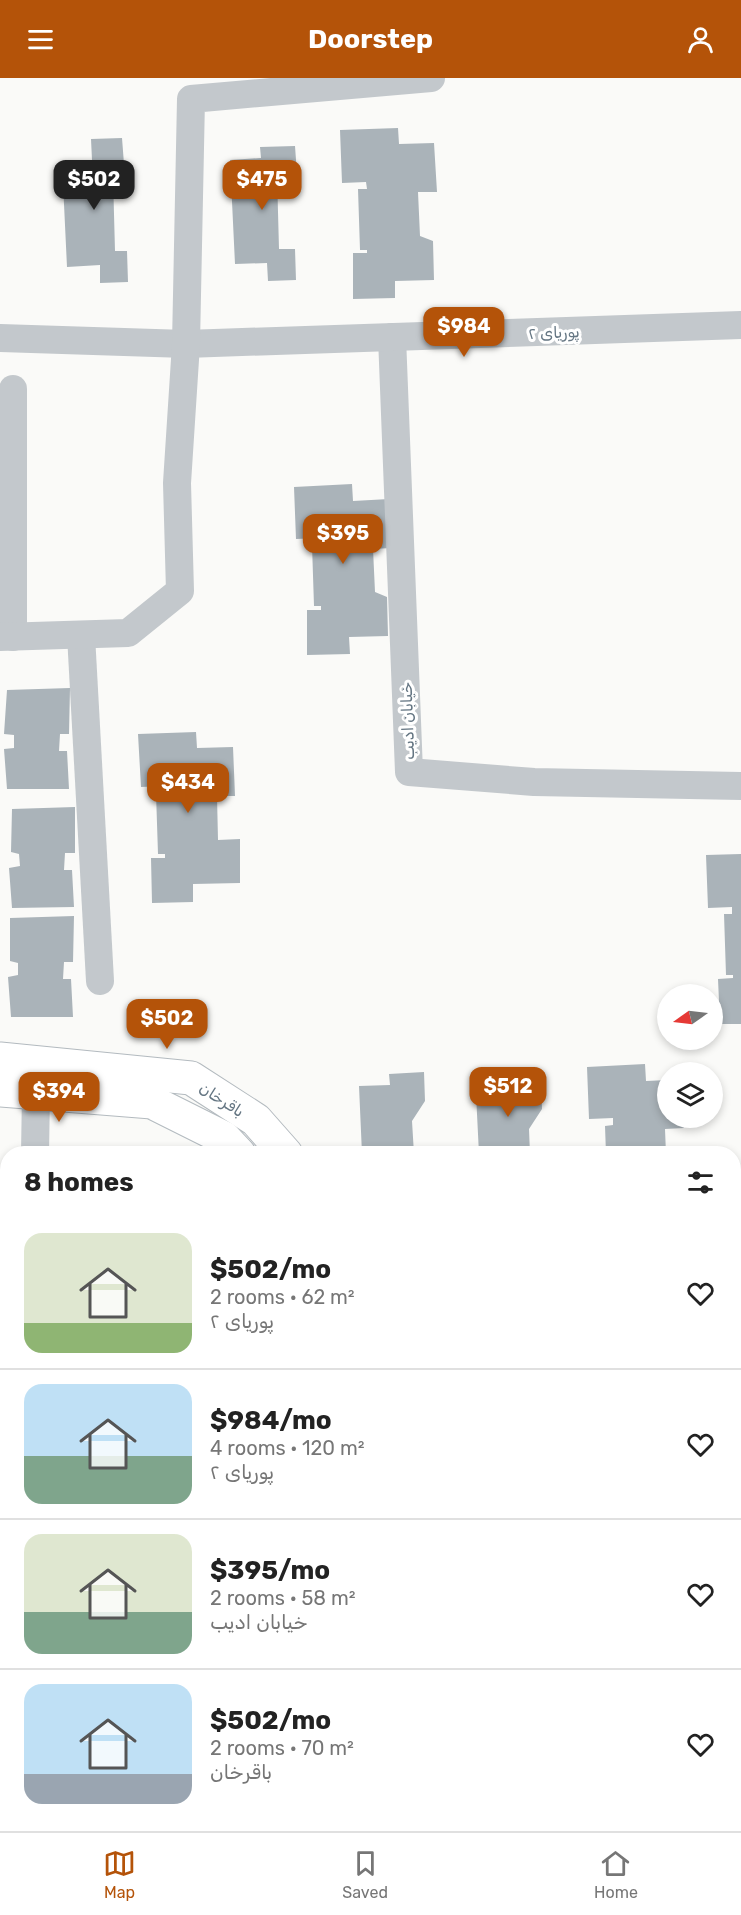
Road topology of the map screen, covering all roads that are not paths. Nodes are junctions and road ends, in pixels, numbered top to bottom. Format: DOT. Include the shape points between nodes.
graph roads {
  1 [pos="431,78"];
  2 [pos="741,325"];
  3 [pos="392,337"];
  4 [pos="0,338"];
  5 [pos="186,344"];
  6 [pos="13,389"];
  7 [pos="81,635"];
  8 [pos="6,637"];
  9 [pos="741,786"];
  10 [pos="99,981"];
  11 [pos="0,1059"];
  12 [pos="0,1090"];
  13 [pos="36,1092"];
  14 [pos="35,1146"];
  15 [pos="232,1146"];
  16 [pos="279,1146"];
  1 -- 5 [label="street" via="191,99"];
  2 -- 3 [label="street, پوریای ۲"];
  3 -- 5 [label="street, پوریای ۲"];
  3 -- 9 [label="street, خیابان ادیب" via="409,772 534,782"];
  4 -- 5 [label="street, پوریای ۲"];
  5 -- 7 [label="street" via="177,483 180,591 128,633"];
  6 -- 8 [label="street"];
  7 -- 8 [label="street"];
  7 -- 10 [label="street"];
  11 -- 16 [label="street, باقرخان" via="191,1078 256,1120"];
  12 -- 13 [label="street, باقرخان"];
  13 -- 14 [label="street"];
  13 -- 15 [label="street, باقرخان" via="152,1102 224,1138"];
}
